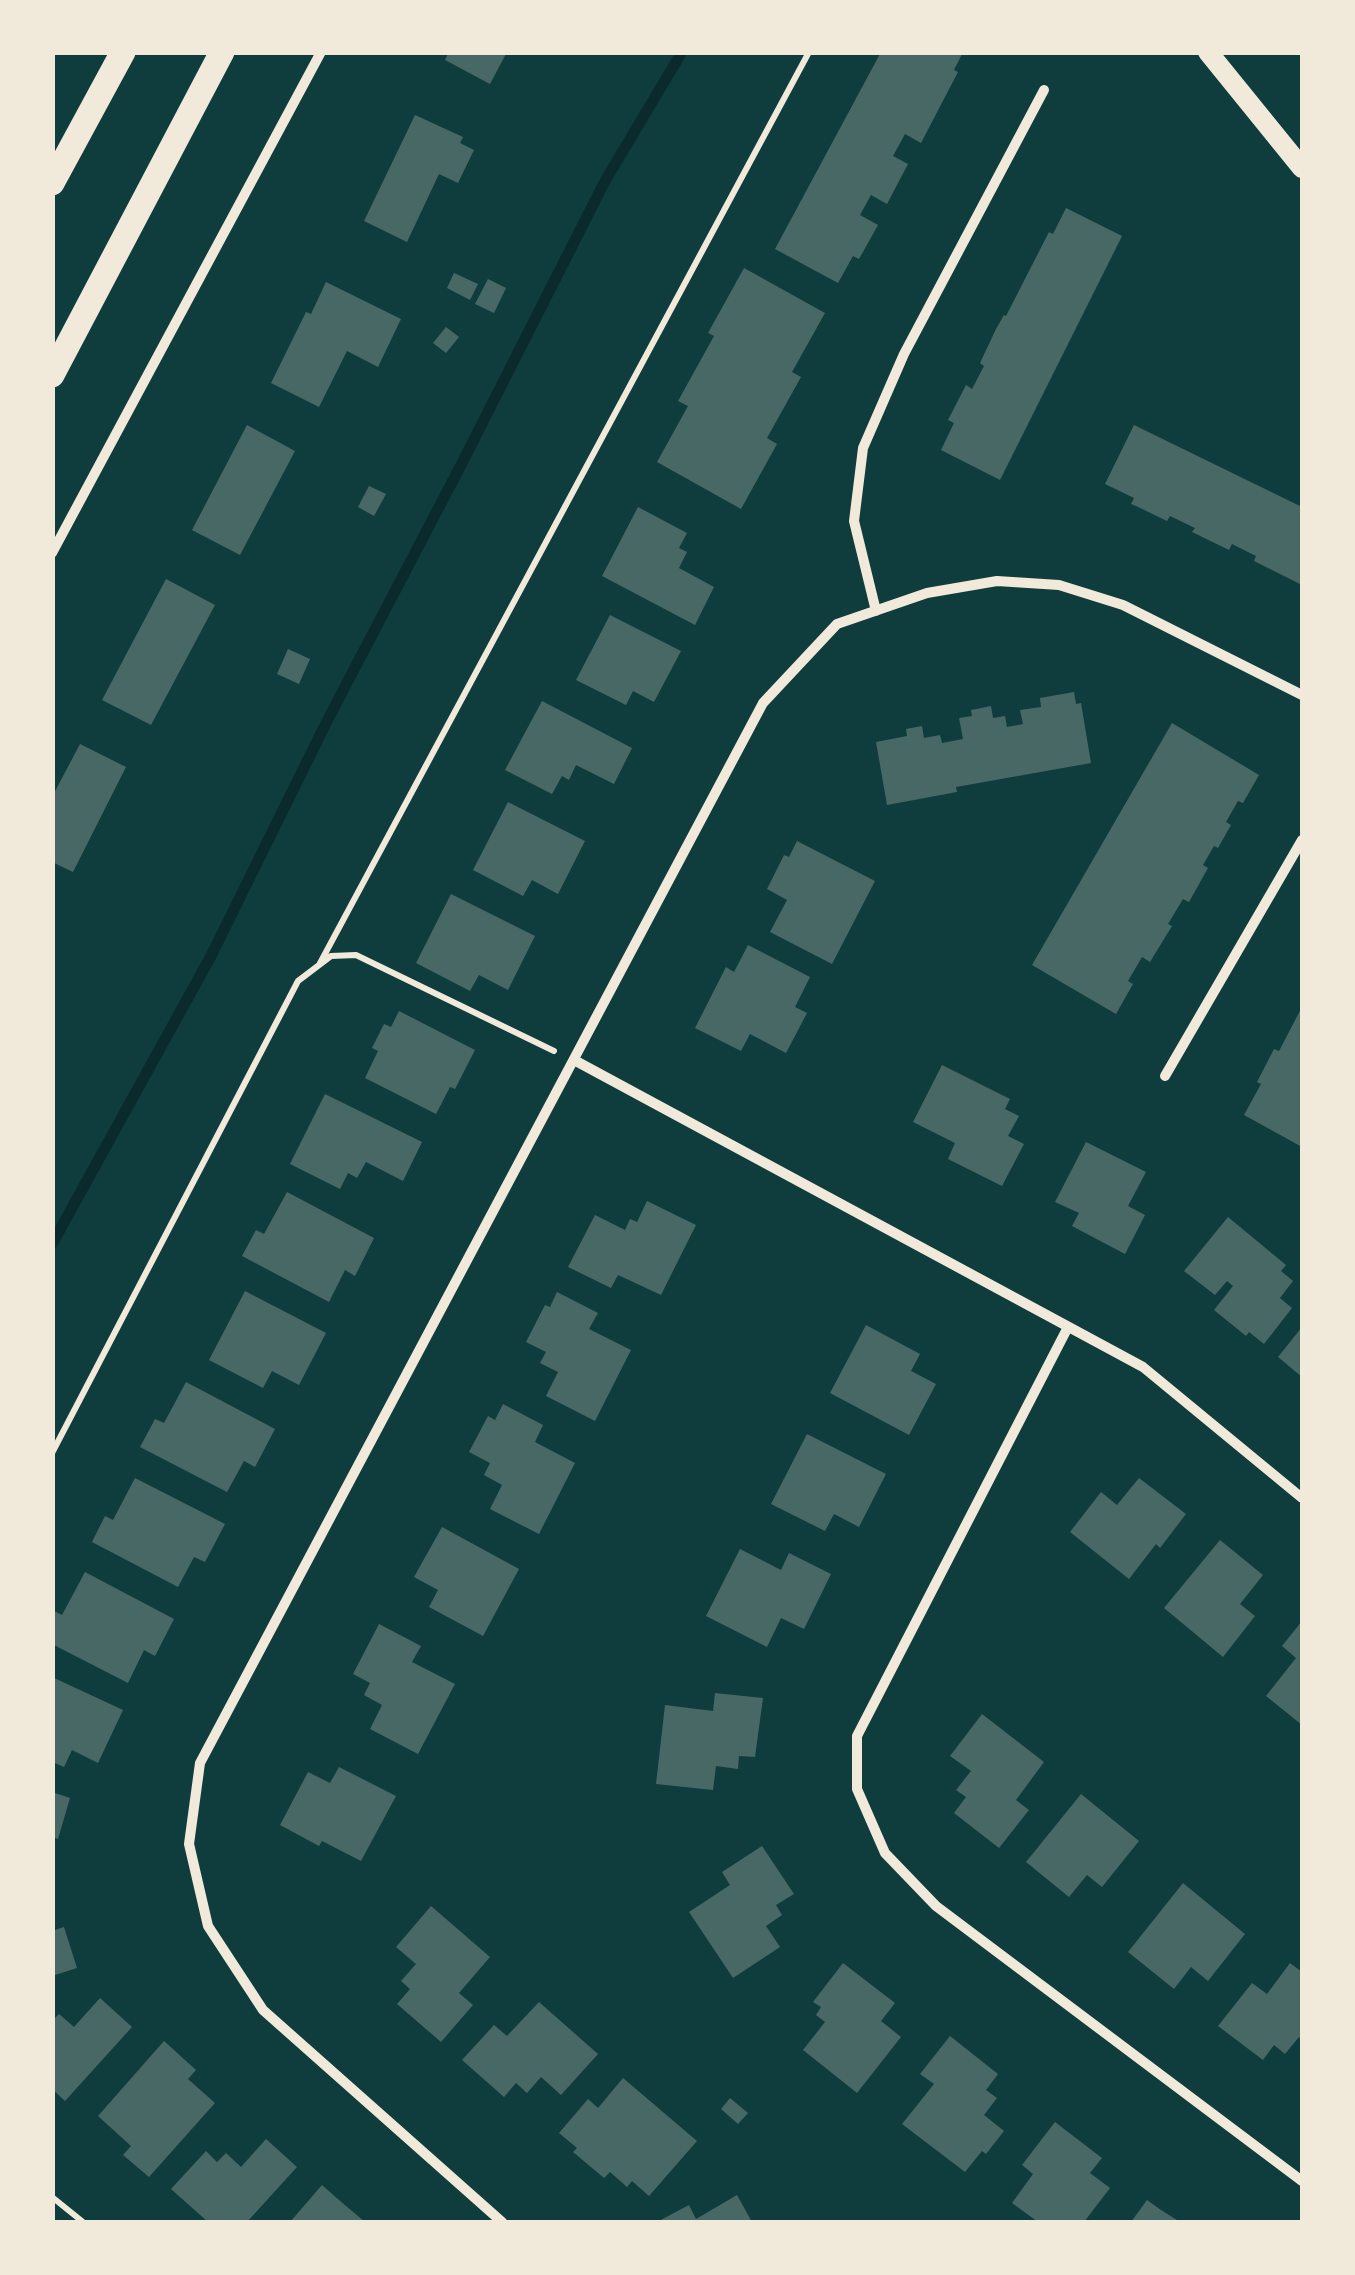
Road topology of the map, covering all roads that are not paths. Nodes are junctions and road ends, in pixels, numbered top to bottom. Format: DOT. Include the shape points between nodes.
graph roads {
  1 [pos="123,52"];
  2 [pos="222,52"];
  3 [pos="321,52"];
  4 [pos="1208,52"];
  5 [pos="1044,90"];
  6 [pos="1302,168"];
  7 [pos="52,183"];
  8 [pos="52,374"];
  9 [pos="52,553"];
  10 [pos="876,611"];
  11 [pos="1302,695"];
  12 [pos="1302,840"];
  13 [pos="574,1060"];
  14 [pos="1165,1076"];
  15 [pos="1068,1327"];
  16 [pos="1302,1498"];
  17 [pos="1302,2181"];
  18 [pos="502,2222"];
  1 -- 7 [label="main road"];
  2 -- 8 [label="main road"];
  3 -- 9 [label="street"];
  4 -- 6 [label="main road"];
  5 -- 10 [label="street" via="904,354 863,448 854,522"];
  10 -- 11 [label="street" via="997,581 1058,585 1123,605"];
  10 -- 13 [label="street" via="837,624 763,703"];
  12 -- 14 [label="street"];
  13 -- 15 [label="street"];
  13 -- 18 [label="street" via="200,1763 189,1844 208,1926 263,2010"];
  15 -- 16 [label="street" via="1142,1367"];
  15 -- 17 [label="street" via="857,1736 857,1790 885,1853 936,1906"];
}
